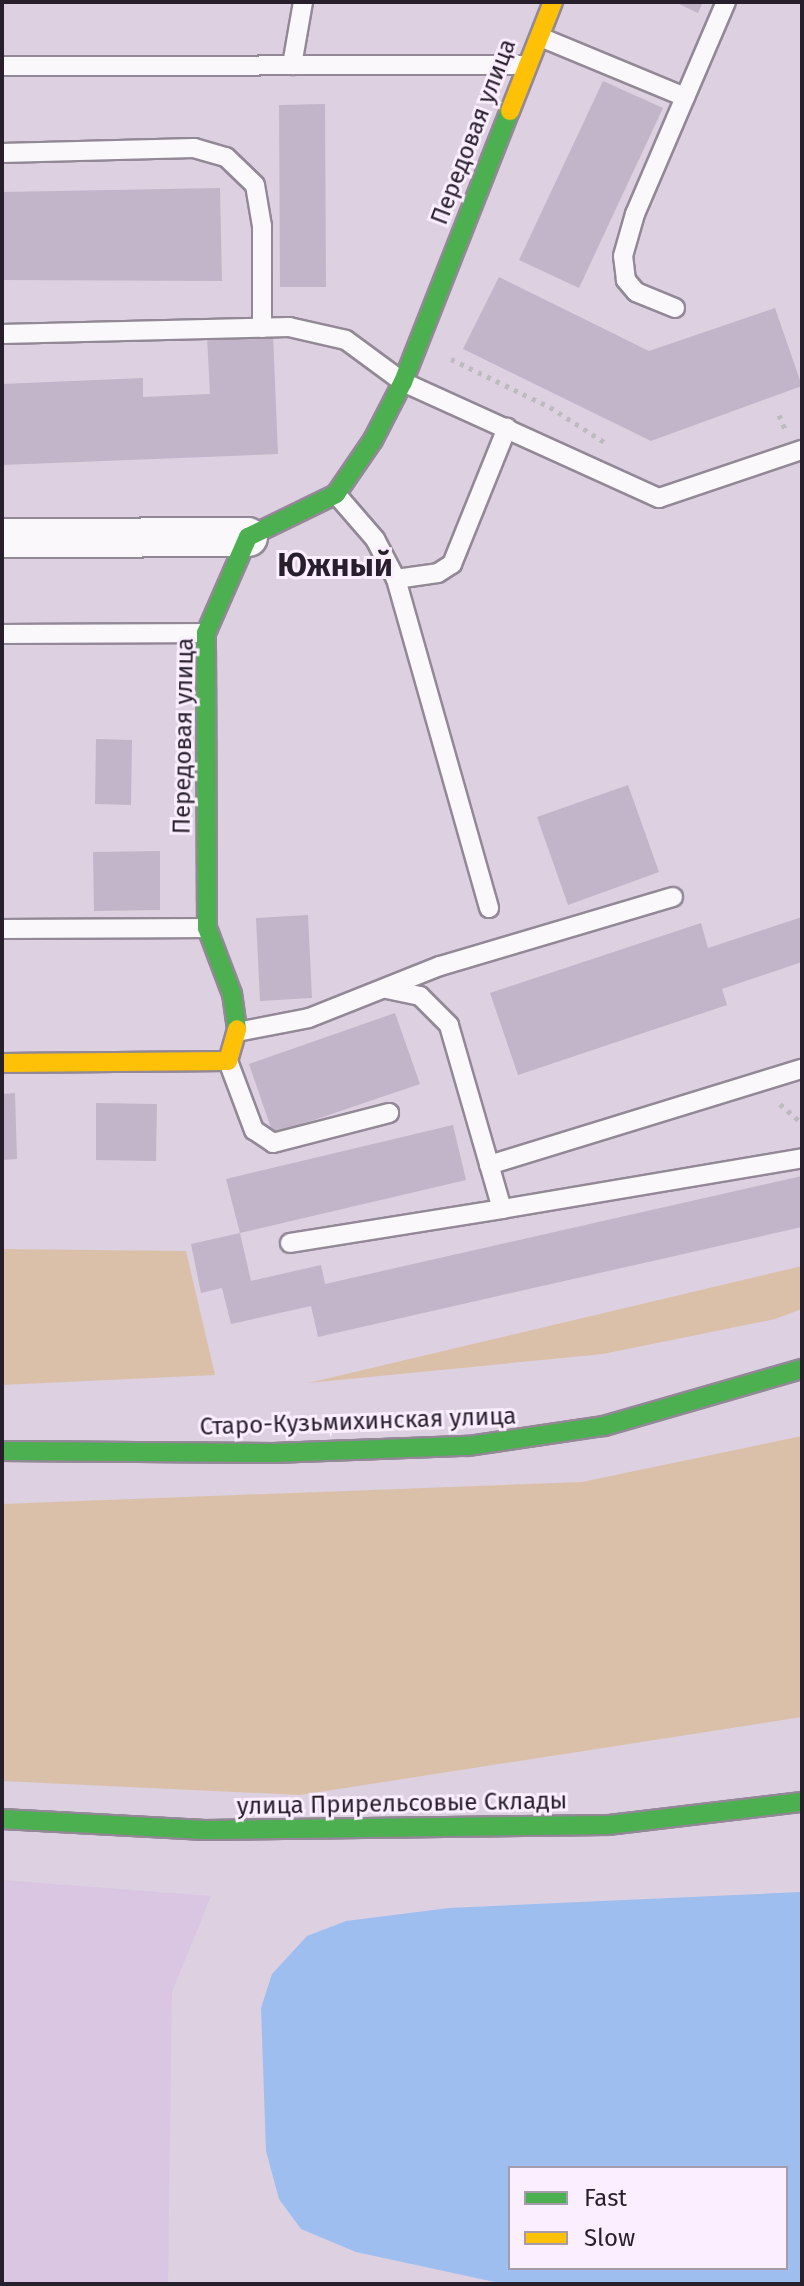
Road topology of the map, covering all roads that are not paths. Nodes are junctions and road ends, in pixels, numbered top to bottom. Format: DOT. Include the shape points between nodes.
graph roads {
  1 [pos="303,2"];
  2 [pos="553,2"];
  3 [pos="726,2"];
  4 [pos="538,36"];
  5 [pos="292,65"];
  6 [pos="525,65"];
  7 [pos="2,66"];
  8 [pos="685,97"];
  9 [pos="2,153"];
  10 [pos="675,308"];
  11 [pos="262,328"];
  12 [pos="2,334"];
  13 [pos="403,382"];
  14 [pos="507,428"];
  15 [pos="802,450"];
  16 [pos="336,494"];
  17 [pos="248,537"];
  18 [pos="2,538"];
  19 [pos="396,579"];
  20 [pos="206,633"];
  21 [pos="2,634"];
  22 [pos="673,897"];
  23 [pos="489,908"];
  24 [pos="207,928"];
  25 [pos="2,929"];
  26 [pos="387,989"];
  27 [pos="237,1032"];
  28 [pos="228,1061"];
  29 [pos="2,1063"];
  30 [pos="802,1069"];
  31 [pos="389,1113"];
  32 [pos="802,1158"];
  33 [pos="489,1165"];
  34 [pos="502,1209"];
  35 [pos="290,1243"];
  36 [pos="802,1369"];
  37 [pos="2,1451"];
  38 [pos="802,1802"];
  39 [pos="2,1819"];
  1 -- 5 [label="lane"];
  2 -- 4 [label="street, Передовая улица"];
  3 -- 8 [label="lane"];
  4 -- 6 [label="street, Передовая улица"];
  4 -- 8 [label="lane"];
  5 -- 6 [label="lane"];
  5 -- 7 [label="lane"];
  6 -- 13 [label="street, Передовая улица"];
  8 -- 10 [label="lane" via="635,214 623,256 626,280 636,292"];
  9 -- 11 [label="lane" via="194,148 226,157 255,185 262,226"];
  11 -- 12 [label="lane"];
  11 -- 13 [label="lane" via="289,327 346,340"];
  13 -- 14 [label="lane"];
  13 -- 16 [label="street, Передовая улица" via="355,472"];
  14 -- 15 [label="lane" via="659,498"];
  14 -- 19 [label="lane" via="452,564 438,573"];
  16 -- 17 [label="street, Передовая улица"];
  16 -- 19 [label="lane" via="375,539"];
  17 -- 18 [label="street"];
  17 -- 20 [label="street, Передовая улица"];
  19 -- 23 [label="lane"];
  20 -- 21 [label="lane"];
  20 -- 24 [label="street, Передовая улица"];
  22 -- 26 [label="lane" via="440,966"];
  24 -- 25 [label="lane"];
  24 -- 27 [label="street, Передовая улица" via="232,994"];
  26 -- 27 [label="lane" via="309,1018"];
  26 -- 33 [label="lane" via="420,996 449,1025"];
  27 -- 28 [label="street, Передовая улица"];
  28 -- 29 [label="street"];
  28 -- 31 [label="lane" via="254,1130 273,1143"];
  30 -- 33 [label="lane"];
  32 -- 34 [label="lane"];
  33 -- 34 [label="lane"];
  34 -- 35 [label="lane"];
  36 -- 37 [label="street, Старо-Кузьмихинская улица" via="604,1426 468,1446 257,1453"];
  38 -- 39 [label="street, улица Прирельсовые Склады" via="608,1825 205,1830"];
}
